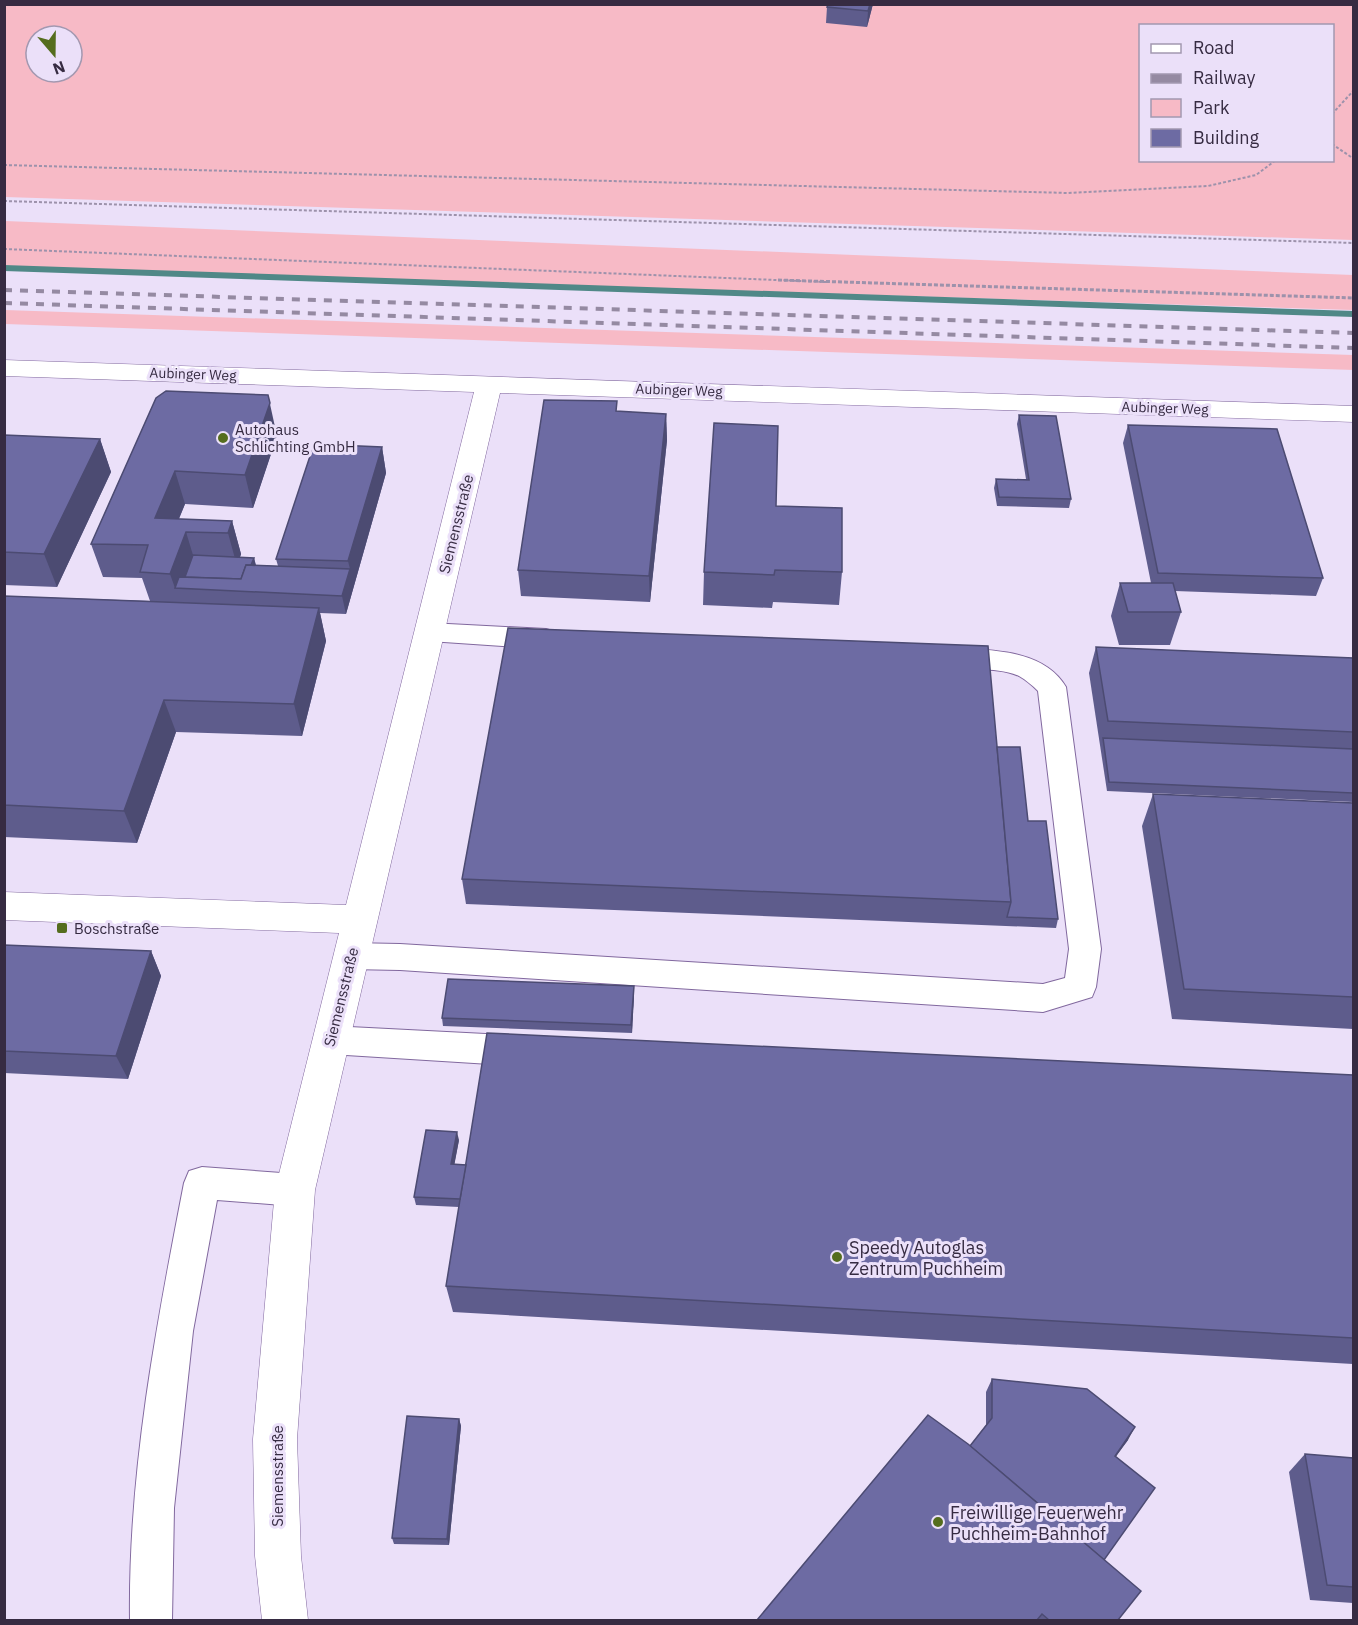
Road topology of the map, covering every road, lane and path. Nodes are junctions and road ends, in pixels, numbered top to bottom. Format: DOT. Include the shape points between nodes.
graph roads {
  1 [pos="1353,90"];
  2 [pos="1334,112"];
  3 [pos="1334,145"];
  4 [pos="1353,159"];
  5 [pos="1273,162"];
  6 [pos="4,165"];
  7 [pos="4,201"];
  8 [pos="1353,243"];
  9 [pos="4,249"];
  10 [pos="1353,298"];
  11 [pos="4,368"];
  12 [pos="489,384"];
  13 [pos="1353,414"];
  14 [pos="429,632"];
  15 [pos="577,641"];
  16 [pos="920,657"];
  17 [pos="4,906"];
  18 [pos="355,938"];
  19 [pos="330,1040"];
  20 [pos="552,1052"];
  21 [pos="295,1190"];
  22 [pos="151,1620"];
  23 [pos="285,1620"];
  1 -- 2 [label="path"];
  3 -- 4 [label="path"];
  5 -- 6 [label="path" via="1256,175 1208,186 1068,193"];
  7 -- 8 [label="path"];
  9 -- 10 [label="path" via="744,279"];
  11 -- 12 [label="street, Aubinger Weg"];
  12 -- 13 [label="street, Aubinger Weg"];
  12 -- 14 [label="street, Siemensstraße"];
  14 -- 15 [label="lane"];
  14 -- 18 [label="street, Siemensstraße"];
  16 -- 18 [label="lane" via="1003,661 1031,670 1052,687 1085,949 1080,987 1043,998 400,957"];
  17 -- 18 [label="street"];
  18 -- 19 [label="street, Siemensstraße"];
  19 -- 20 [label="lane"];
  19 -- 21 [label="street, Siemensstraße"];
  21 -- 22 [label="lane" via="202,1183 174,1331 154,1508"];
  21 -- 23 [label="street, Siemensstraße" via="275,1439 278,1556"];
}
